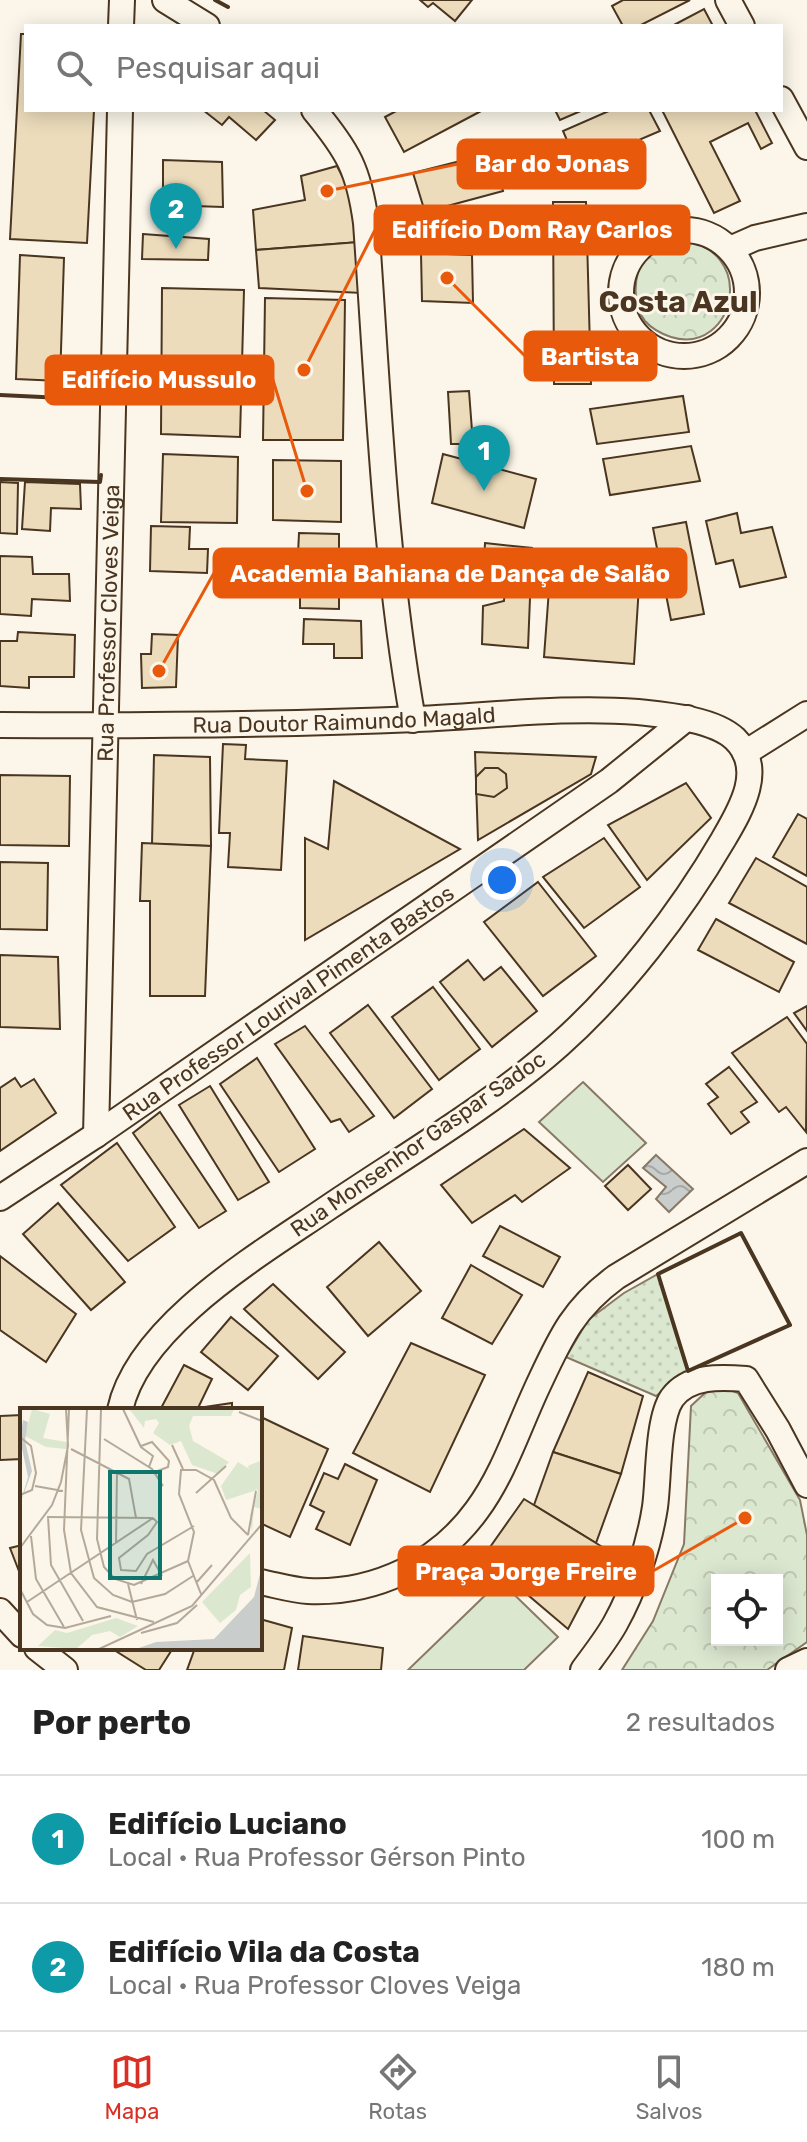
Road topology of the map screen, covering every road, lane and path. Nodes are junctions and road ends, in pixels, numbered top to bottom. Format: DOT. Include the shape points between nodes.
graph roads {
  1 [pos="122,0"];
  2 [pos="165,0"];
  3 [pos="728,0"];
  4 [pos="121,24"];
  5 [pos="204,24"];
  6 [pos="741,24"];
  7 [pos="783,103"];
  8 [pos="120,112"];
  9 [pos="316,112"];
  10 [pos="807,147"];
  11 [pos="807,226"];
  12 [pos="730,249"];
  13 [pos="807,714"];
  14 [pos="687,718"];
  15 [pos="413,720"];
  16 [pos="0,725"];
  17 [pos="107,725"];
  18 [pos="745,753"];
  19 [pos="96,1135"];
  20 [pos="807,1161"];
  21 [pos="0,1198"];
  22 [pos="120,1408"];
  23 [pos="807,1485"];
  24 [pos="262,1582"];
  25 [pos="0,1611"];
  26 [pos="20,1633"];
  27 [pos="40,1650"];
  28 [pos="807,1661"];
  29 [pos="65,1670"];
  30 [pos="583,1670"];
  31 [pos="788,1670"];
  1 -- 4 [label="street"];
  2 -- 5 [label="street"];
  3 -- 6 [label="street"];
  7 -- 10 [label="street"];
  8 -- 17 [label="street, Rua Professor Cloves Veiga"];
  9 -- 15 [label="street" via="347,154 361,187 391,571"];
  11 -- 12 [label="street"];
  12 -- 12 [label="street" via="691,230 669,231 648,240 623,276 626,319 638,337 656,350 678,356 700,355 720,346 746,310 743,267"];
  13 -- 18 [label="street"];
  14 -- 15 [label="street, Rua Doutor Raimundo Magald" via="600,710"];
  14 -- 18 [label="street" via="725,731"];
  14 -- 19 [label="street, Rua Professor Lourival Pimenta Bastos" via="609,781"];
  15 -- 17 [label="street, Rua Doutor Raimundo Magald"];
  16 -- 17 [label="street, Rua Doutor Raimundo Magald"];
  17 -- 19 [label="street, Rua Professor Cloves Veiga"];
  18 -- 22 [label="street, Rua Monsenhor Gaspar Sadoc" via="749,786 734,820 661,931 608,997 557,1047 493,1097 234,1272 176,1321 142,1359"];
  19 -- 21 [label="street, Rua Professor Lourival Pimenta Bastos"];
  20 -- 24 [label="street" via="595,1293 561,1336 478,1509 453,1539 419,1566 340,1590 307,1591"];
  23 -- 30 [label="street" via="746,1379 714,1377 689,1384 673,1396 665,1411 654,1510 638,1569 615,1624"];
  25 -- 26 [label="street"];
  27 -- 29 [label="street"];
  28 -- 31 [label="street"];
}
